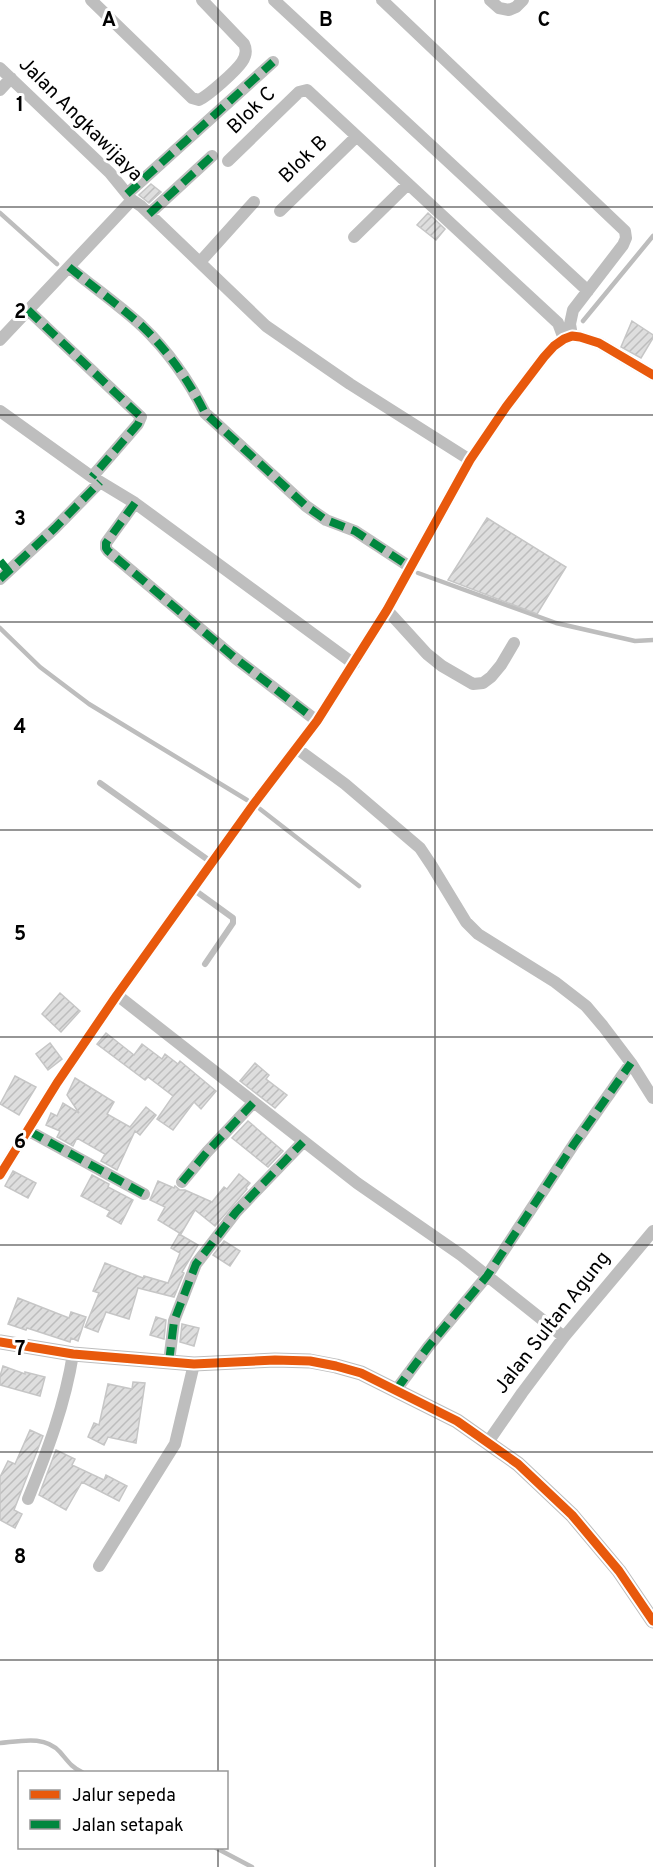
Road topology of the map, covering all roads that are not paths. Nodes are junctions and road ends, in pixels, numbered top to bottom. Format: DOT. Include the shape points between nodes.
graph roads {
  1 [pos="91,0"];
  2 [pos="202,0"];
  3 [pos="274,0"];
  4 [pos="382,0"];
  5 [pos="490,0"];
  6 [pos="523,0"];
  7 [pos="273,62"];
  8 [pos="0,68"];
  9 [pos="11,78"];
  10 [pos="0,90"];
  11 [pos="356,137"];
  12 [pos="212,156"];
  13 [pos="228,161"];
  14 [pos="408,184"];
  15 [pos="130,197"];
  16 [pos="254,202"];
  17 [pos="280,211"];
  18 [pos="149,214"];
  19 [pos="354,237"];
  20 [pos="200,262"];
  21 [pos="69,267"];
  22 [pos="588,291"];
  23 [pos="28,310"];
  24 [pos="568,338"];
  25 [pos="0,340"];
  26 [pos="653,375"];
  27 [pos="0,411"];
  28 [pos="470,460"];
  29 [pos="96,479"];
  30 [pos="135,503"];
  31 [pos="0,561"];
  32 [pos="410,567"];
  33 [pos="5,575"];
  34 [pos="387,610"];
  35 [pos="514,643"];
  36 [pos="354,664"];
  37 [pos="317,721"];
  38 [pos="296,748"];
  39 [pos="100,783"];
  40 [pos="211,862"];
  41 [pos="192,889"];
  42 [pos="206,964"];
  43 [pos="117,996"];
  44 [pos="631,1063"];
  45 [pos="653,1098"];
  46 [pos="253,1103"];
  47 [pos="29,1131"];
  48 [pos="303,1142"];
  49 [pos="0,1175"];
  50 [pos="182,1182"];
  51 [pos="144,1194"];
  52 [pos="653,1231"];
  53 [pos="487,1276"];
  54 [pos="564,1337"];
  55 [pos="0,1342"];
  56 [pos="73,1354"];
  57 [pos="169,1362"];
  58 [pos="194,1364"];
  59 [pos="396,1390"];
  60 [pos="488,1442"];
  61 [pos="28,1499"];
  62 [pos="99,1566"];
  63 [pos="652,1616"];
  1 -- 2 [label="street" via="192,98 199,100 240,64 246,49"];
  3 -- 22 [label="street"];
  4 -- 22 [label="street" via="625,231 623,244"];
  5 -- 6 [label="street" via="509,10"];
  7 -- 15 [label="street"];
  8 -- 9 [label="street, Jalan Angkawijaya"];
  9 -- 10 [label="street"];
  9 -- 15 [label="street, Jalan Angkawijaya"];
  11 -- 13 [label="street, Blok C" via="303,90"];
  11 -- 14 [label="street"];
  11 -- 17 [label="street, Blok B"];
  12 -- 18 [label="street"];
  14 -- 19 [label="street"];
  14 -- 24 [label="street" via="558,323"];
  15 -- 18 [label="street, Jalan Angkawijaya"];
  15 -- 21 [label="street"];
  16 -- 20 [label="street"];
  18 -- 20 [label="street, Jalan Angkawijaya"];
  20 -- 28 [label="street, Jalan Angkawijaya" via="266,326"];
  21 -- 23 [label="street"];
  21 -- 32 [label="street" via="142,326 176,364 205,413 306,506 326,520 355,531"];
  22 -- 24 [label="street" via="573,310"];
  23 -- 25 [label="street"];
  23 -- 29 [label="street" via="140,414 138,424"];
  24 -- 26 [label="street" via="599,343"];
  24 -- 28 [label="street" via="554,346"];
  27 -- 29 [label="street"];
  28 -- 32 [label="street"];
  29 -- 30 [label="street"];
  29 -- 33 [label="street" via="56,528"];
  30 -- 36 [label="street"];
  30 -- 37 [label="street" via="106,543 108,551"];
  31 -- 33 [label="street"];
  32 -- 34 [label="street"];
  34 -- 35 [label="street" via="426,654 473,684 490,677"];
  34 -- 36 [label="street"];
  36 -- 37 [label="street"];
  37 -- 38 [label="street"];
  38 -- 40 [label="street"];
  38 -- 44 [label="street" via="420,848 466,922 586,1006"];
  39 -- 40 [label="lane"];
  40 -- 41 [label="street"];
  41 -- 42 [label="lane" via="233,918 234,923"];
  41 -- 43 [label="street"];
  43 -- 46 [label="street"];
  43 -- 47 [label="street"];
  44 -- 45 [label="street"];
  44 -- 53 [label="street"];
  46 -- 48 [label="street"];
  46 -- 50 [label="street"];
  47 -- 49 [label="street"];
  47 -- 51 [label="street"];
  48 -- 53 [label="street"];
  48 -- 57 [label="street" via="236,1212 196,1264 174,1321"];
  52 -- 54 [label="street, Jalan Sultan Agung"];
  53 -- 54 [label="street"];
  53 -- 59 [label="street"];
  54 -- 60 [label="street, Jalan Sultan Agung"];
  55 -- 56 [label="street"];
  56 -- 57 [label="street"];
  56 -- 61 [label="street" via="66,1393"];
  57 -- 58 [label="street"];
  58 -- 59 [label="street" via="310,1362 361,1373"];
  58 -- 62 [label="street" via="175,1444"];
  59 -- 60 [label="street" via="457,1421"];
  60 -- 63 [label="street" via="572,1515"];
}
